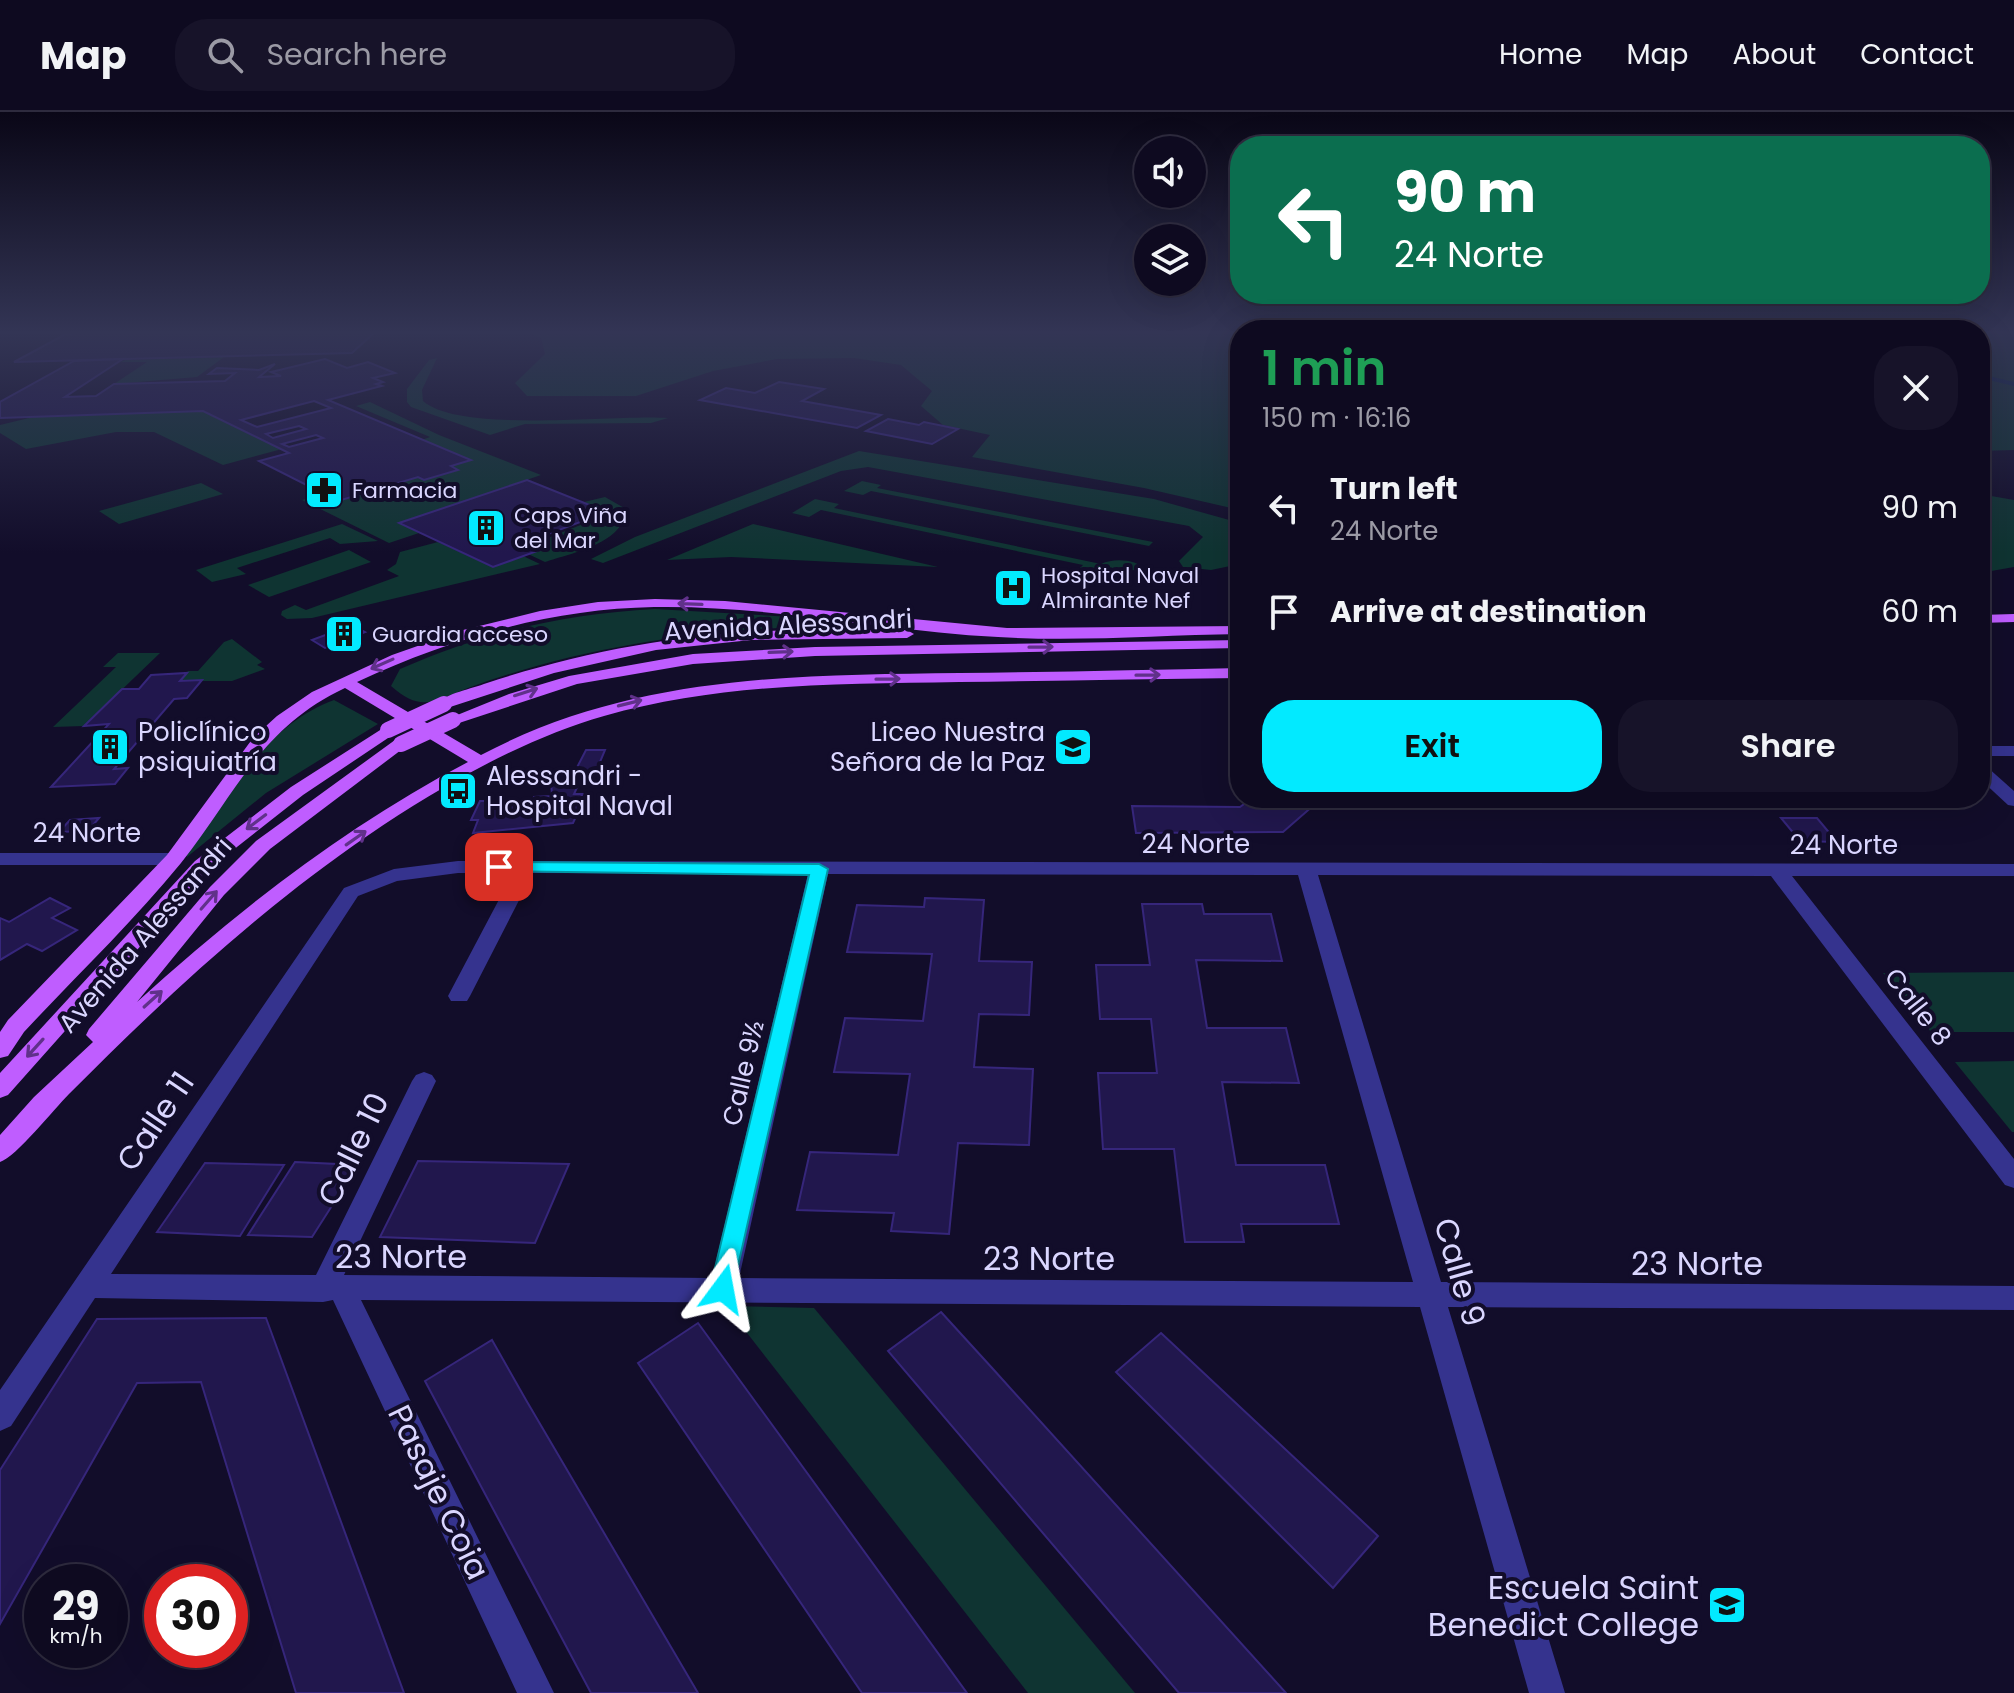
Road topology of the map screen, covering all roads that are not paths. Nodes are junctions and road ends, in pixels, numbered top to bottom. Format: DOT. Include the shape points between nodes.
graph roads {
  1 [pos="2014,618"];
  2 [pos="1990,619"];
  3 [pos="1230,630"];
  4 [pos="2014,631"];
  5 [pos="1990,632"];
  6 [pos="1008,633"];
  7 [pos="1230,644"];
  8 [pos="1230,673"];
  9 [pos="344,681"];
  10 [pos="395,737"];
  11 [pos="1990,751"];
  12 [pos="2014,751"];
  13 [pos="478,761"];
  14 [pos="1990,779"];
  15 [pos="2014,801"];
  16 [pos="0,859"];
  17 [pos="174,859"];
  18 [pos="526,867"];
  19 [pos="819,869"];
  20 [pos="2014,870"];
  21 [pos="1307,871"];
  22 [pos="1778,871"];
  23 [pos="379,877"];
  24 [pos="459,996"];
  25 [pos="0,1050"];
  26 [pos="424,1081"];
  27 [pos="0,1089"];
  28 [pos="36,1112"];
  29 [pos="0,1152"];
  30 [pos="2014,1178"];
  31 [pos="84,1286"];
  32 [pos="723,1289"];
  33 [pos="333,1290"];
  34 [pos="1431,1295"];
  35 [pos="2014,1298"];
  36 [pos="0,1416"];
  37 [pos="536,1693"];
  38 [pos="1547,1693"];
  1 -- 2 [label="main road"];
  3 -- 6 [label="main road, Avenida Alessandri"];
  4 -- 5 [label="main road"];
  6 -- 9 [label="main road, one-way" via="725,605 598,606 468,633"];
  6 -- 10 [label="main road, Avenida Alessandri, bridge" via="687,641 564,664 444,704"];
  10 -- 7 [label="main road, Avenida Alessandri, one-way, bridge" via="567,679 671,659 830,650"];
  13 -- 8 [label="main road, one-way" via="612,708 724,686"];
  9 -- 13 [label="main road"];
  9 -- 17 [label="main road" via="283,719 259,742"];
  10 -- 27 [label="main road, Avenida Alessandri, one-way" via="297,791 202,865"];
  28 -- 10 [label="main road, Avenida Alessandri, one-way" via="217,891 263,845"];
  11 -- 12 [label="street"];
  28 -- 13 [label="main road, one-way" via="236,927 360,835"];
  14 -- 15 [label="street"];
  16 -- 17 [label="street, 24 Norte"];
  17 -- 25 [label="main road" via="16,1026"];
  18 -- 19 [label="street, 24 Norte"];
  18 -- 23 [label="street, 24 Norte" via="418,868"];
  18 -- 24 [label="street"];
  19 -- 21 [label="street, 24 Norte"];
  19 -- 32 [label="street, Calle 9½"];
  20 -- 22 [label="street, 24 Norte"];
  21 -- 22 [label="street, 24 Norte"];
  21 -- 34 [label="street, Calle 9"];
  22 -- 30 [label="street, Calle 8"];
  23 -- 31 [label="street, Calle 11" via="351,892"];
  26 -- 33 [label="street, Calle 10"];
  28 -- 29 [label="main road, Avenida Alessandri"];
  31 -- 33 [label="street, 23 Norte"];
  31 -- 36 [label="street, Calle 11"];
  32 -- 33 [label="street, 23 Norte"];
  32 -- 34 [label="street, 23 Norte"];
  33 -- 37 [label="street, Pasaje Coia"];
  34 -- 35 [label="street, 23 Norte"];
  34 -- 38 [label="street, Calle 9"];
}
